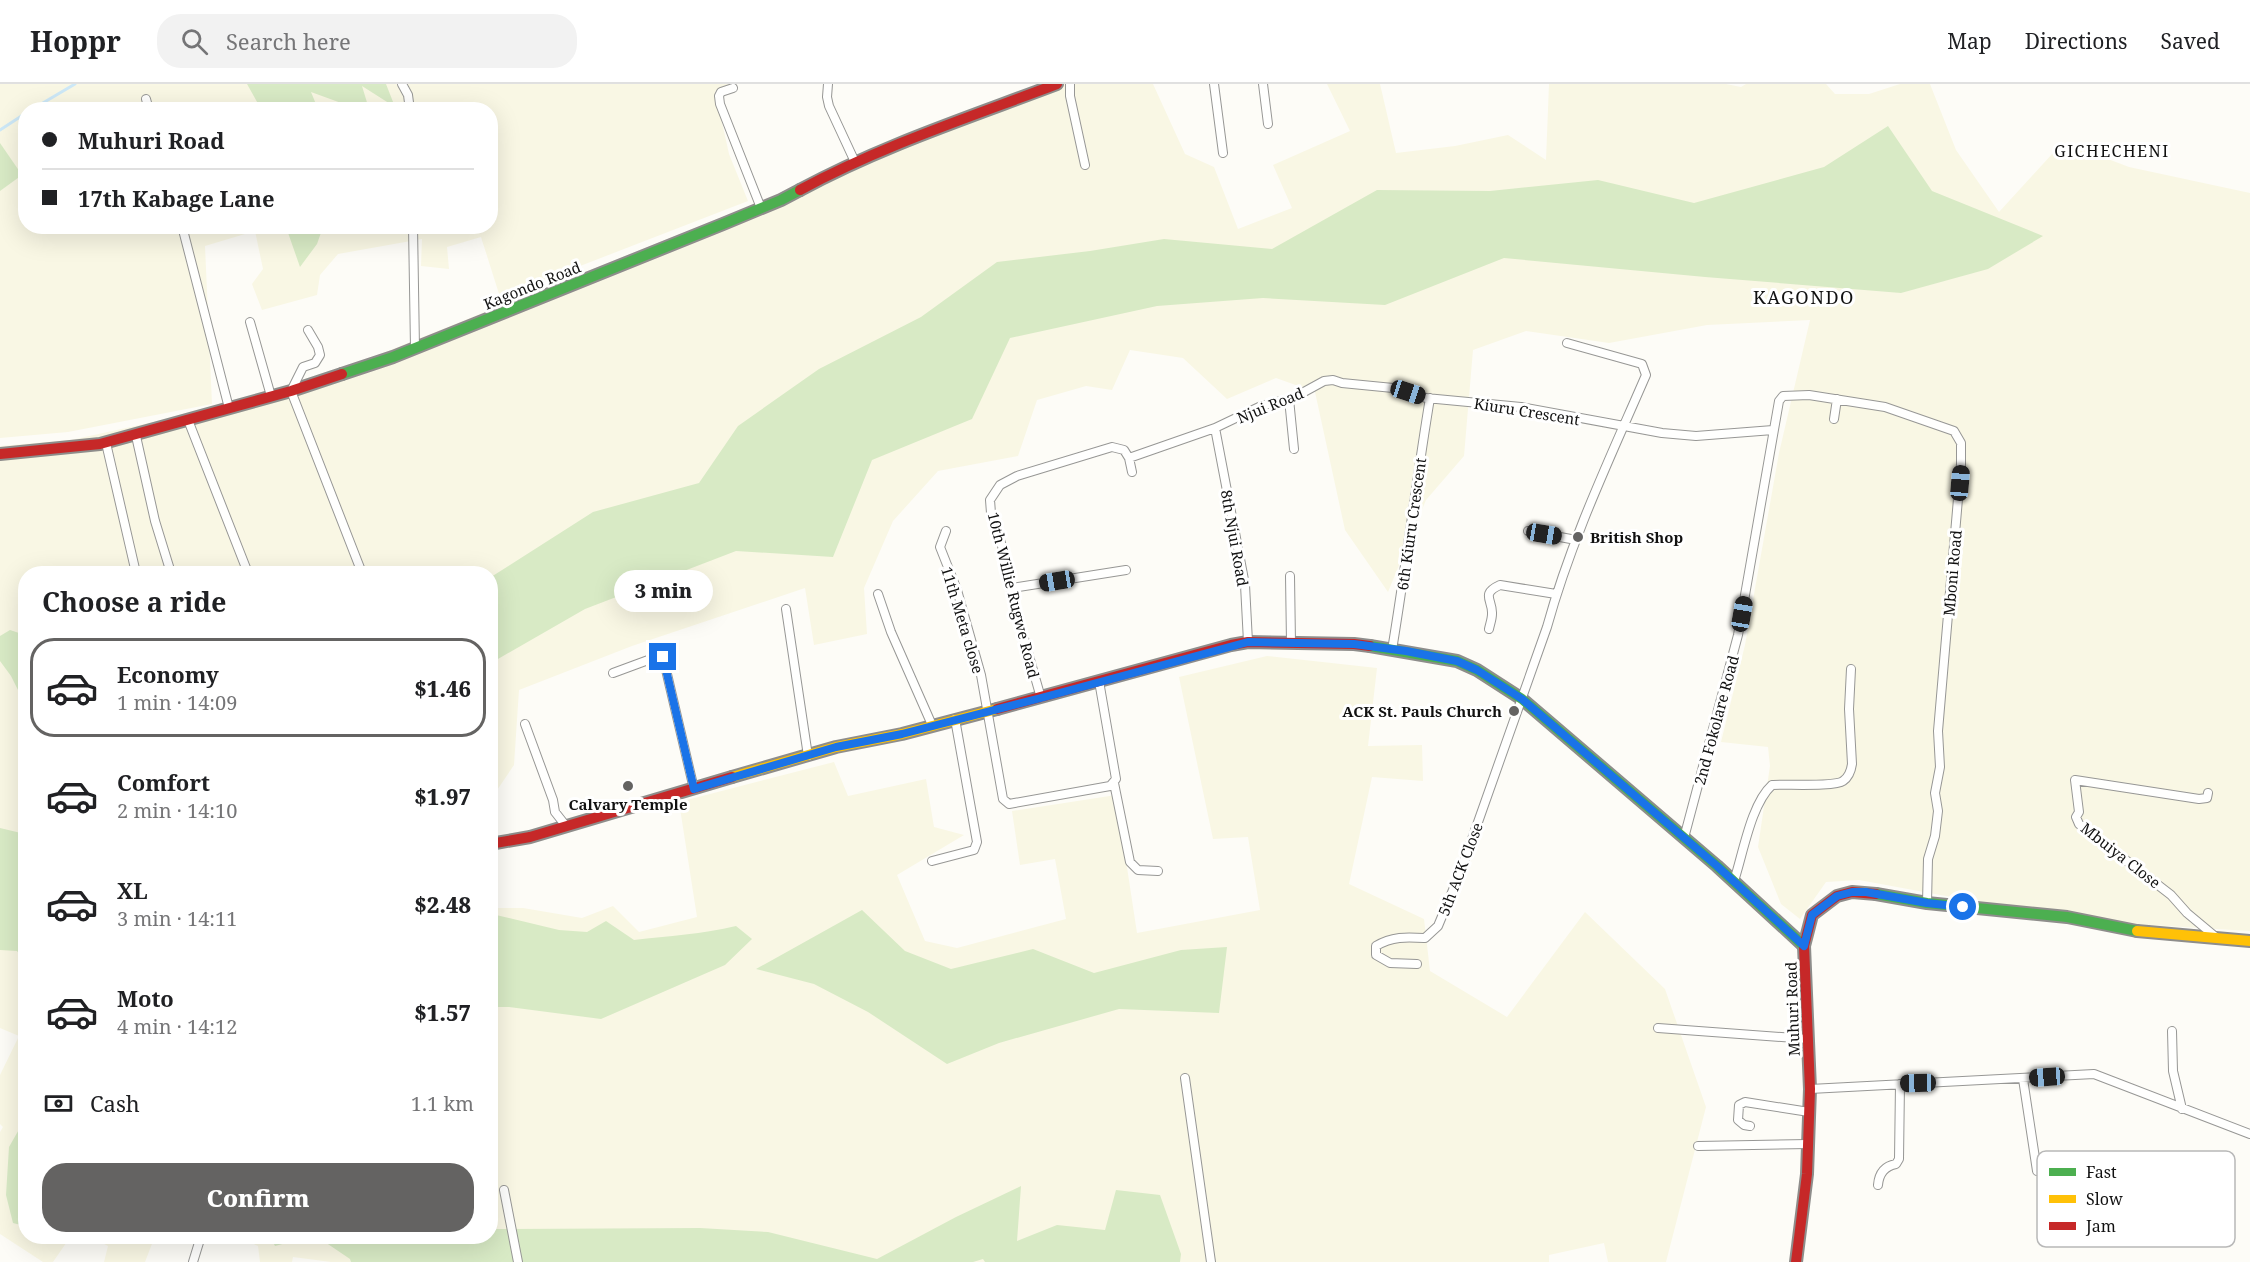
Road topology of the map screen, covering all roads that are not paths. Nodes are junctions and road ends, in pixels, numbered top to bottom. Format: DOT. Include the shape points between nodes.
graph roads {
  1 [pos="402,84"];
  2 [pos="828,84"];
  3 [pos="1057,84"];
  4 [pos="1070,84"];
  5 [pos="1214,84"];
  6 [pos="1263,84"];
  7 [pos="733,88"];
  8 [pos="146,99"];
  9 [pos="147,102"];
  10 [pos="409,102"];
  11 [pos="1268,124"];
  12 [pos="1223,153"];
  13 [pos="855,162"];
  14 [pos="1085,165"];
  15 [pos="761,208"];
  16 [pos="184,234"];
  17 [pos="413,234"];
  18 [pos="250,322"];
  19 [pos="308,330"];
  20 [pos="1567,343"];
  21 [pos="415,348"];
  22 [pos="291,391"];
  23 [pos="1790,395"];
  24 [pos="270,396"];
  25 [pos="1430,398"];
  26 [pos="1289,399"];
  27 [pos="1837,399"];
  28 [pos="229,408"];
  29 [pos="1834,419"];
  30 [pos="188,420"];
  31 [pos="1623,427"];
  32 [pos="1773,430"];
  33 [pos="1216,431"];
  34 [pos="136,436"];
  35 [pos="106,443"];
  36 [pos="1294,449"];
  37 [pos="0,454"];
  38 [pos="1129,458"];
  39 [pos="1132,472"];
  40 [pos="946,531"];
  41 [pos="1528,531"];
  42 [pos="1576,540"];
  43 [pos="134,566"];
  44 [pos="169,566"];
  45 [pos="245,566"];
  46 [pos="359,566"];
  47 [pos="1126,570"];
  48 [pos="1290,576"];
  49 [pos="1012,588"];
  50 [pos="878,594"];
  51 [pos="1556,594"];
  52 [pos="786,609"];
  53 [pos="1489,629"];
  54 [pos="1248,642"];
  55 [pos="1290,643"];
  56 [pos="1392,650"];
  57 [pos="1851,669"];
  58 [pos="613,673"];
  59 [pos="1099,681"];
  60 [pos="1041,698"];
  61 [pos="1522,699"];
  62 [pos="988,711"];
  63 [pos="955,719"];
  64 [pos="525,724"];
  65 [pos="932,725"];
  66 [pos="808,756"];
  67 [pos="1114,783"];
  68 [pos="694,789"];
  69 [pos="2208,793"];
  70 [pos="566,826"];
  71 [pos="1684,838"];
  72 [pos="498,843"];
  73 [pos="932,861"];
  74 [pos="1158,871"];
  75 [pos="1734,881"];
  76 [pos="1927,903"];
  77 [pos="2217,938"];
  78 [pos="2250,940"];
  79 [pos="1804,946"];
  80 [pos="1417,964"];
  81 [pos="1658,1028"];
  82 [pos="2172,1031"];
  83 [pos="1808,1039"];
  84 [pos="1185,1078"];
  85 [pos="2024,1079"];
  86 [pos="1900,1084"];
  87 [pos="1810,1089"];
  88 [pos="2182,1108"];
  89 [pos="1809,1112"];
  90 [pos="1750,1126"];
  91 [pos="2250,1134"];
  92 [pos="1808,1144"];
  93 [pos="1698,1146"];
  94 [pos="2037,1171"];
  95 [pos="1878,1185"];
  96 [pos="504,1190"];
  97 [pos="199,1244"];
  98 [pos="194,1262"];
  99 [pos="518,1262"];
  100 [pos="1211,1262"];
  101 [pos="1796,1262"];
  1 -- 10 [label="street"];
  2 -- 13 [label="street" via="829,106"];
  3 -- 13 [label="street, Kagondo Road"];
  4 -- 14 [label="street"];
  5 -- 12 [label="street"];
  6 -- 11 [label="street"];
  7 -- 15 [label="street" via="721,92 720,104"];
  8 -- 9 [label="street"];
  13 -- 15 [label="street, Kagondo Road"];
  15 -- 21 [label="street, Kagondo Road"];
  16 -- 28 [label="street"];
  17 -- 21 [label="street"];
  18 -- 24 [label="street"];
  19 -- 22 [label="street" via="320,355 315,363 303,367"];
  20 -- 31 [label="street" via="1642,364 1646,375"];
  21 -- 22 [label="street, Kagondo Road"];
  22 -- 24 [label="street, Kagondo Road"];
  22 -- 46 [label="street"];
  23 -- 27 [label="street, Mboni Road"];
  23 -- 32 [label="street, 2nd Fokolare Road" via="1779,401"];
  24 -- 28 [label="street, Kagondo Road"];
  25 -- 26 [label="street, Njui Road" via="1393,388 1333,380"];
  25 -- 31 [label="street, Kiuru Crescent" via="1521,407"];
  25 -- 56 [label="street, 6th Kiuru Crescent"];
  26 -- 33 [label="street, Njui Road" via="1261,406"];
  26 -- 36 [label="street"];
  27 -- 29 [label="street"];
  27 -- 76 [label="street, Mboni Road" via="1885,407 1954,431 1961,443 1938,731 1938,811 1928,859"];
  28 -- 30 [label="street, Kagondo Road"];
  30 -- 34 [label="street, Kagondo Road"];
  30 -- 45 [label="street"];
  31 -- 32 [label="street, Kiuru Crescent" via="1696,436"];
  31 -- 42 [label="street"];
  32 -- 71 [label="street, 2nd Fokolare Road" via="1738,636"];
  33 -- 38 [label="street, Njui Road"];
  33 -- 54 [label="street, 8th Njui Road" via="1245,585"];
  34 -- 35 [label="street, Kagondo Road"];
  34 -- 44 [label="street"];
  35 -- 37 [label="street, Kagondo Road"];
  35 -- 43 [label="street"];
  38 -- 39 [label="street"];
  38 -- 49 [label="street, 10th Willie Rugwe Road" via="1124,450 1112,447 1017,476 994,492 991,513"];
  40 -- 62 [label="street, 11th Meta close" via="940,547 957,590"];
  41 -- 42 [label="street"];
  42 -- 51 [label="street"];
  47 -- 49 [label="street"];
  48 -- 55 [label="street"];
  49 -- 60 [label="street, 10th Willie Rugwe Road"];
  50 -- 65 [label="street"];
  51 -- 53 [label="street" via="1500,585 1488,596 1493,612"];
  51 -- 61 [label="street"];
  52 -- 66 [label="street"];
  54 -- 55 [label="street"];
  54 -- 59 [label="street"];
  55 -- 56 [label="street" via="1354,644"];
  56 -- 61 [label="street" via="1457,661"];
  57 -- 75 [label="street" via="1850,773 1843,782 1772,784 1764,791"];
  58 -- 68 [label="street" via="663,657"];
  59 -- 60 [label="street"];
  59 -- 67 [label="street"];
  60 -- 62 [label="street"];
  61 -- 71 [label="street"];
  61 -- 80 [label="street, 5th ACK Close" via="1437,926 1425,938 1402,937 1376,946 1376,955 1390,963"];
  62 -- 63 [label="street"];
  62 -- 67 [label="street, 11th Meta close" via="1003,799 1009,804"];
  63 -- 65 [label="street"];
  63 -- 73 [label="street" via="977,842 974,850"];
  64 -- 70 [label="street" via="555,812"];
  65 -- 66 [label="street"];
  66 -- 68 [label="street"];
  67 -- 74 [label="street" via="1130,862 1138,870"];
  68 -- 70 [label="street"];
  69 -- 77 [label="street, Mbuiya Close" via="2207,798 2199,798 2075,780 2079,824 2171,895"];
  70 -- 72 [label="street"];
  71 -- 75 [label="street"];
  75 -- 79 [label="street"];
  76 -- 77 [label="street, Muhuri Road" via="2067,917 2142,932"];
  76 -- 79 [label="street, Muhuri Road" via="1866,892 1837,896 1812,915"];
  77 -- 78 [label="street, Muhuri Road"];
  79 -- 83 [label="street, Muhuri Road"];
  81 -- 83 [label="street"];
  82 -- 88 [label="street" via="2173,1071"];
  83 -- 87 [label="street, Muhuri Road"];
  84 -- 100 [label="street"];
  85 -- 86 [label="street"];
  85 -- 88 [label="street" via="2094,1074"];
  85 -- 94 [label="street"];
  86 -- 87 [label="street"];
  86 -- 95 [label="street" via="1899,1159 1884,1170"];
  87 -- 89 [label="street, Muhuri Road"];
  88 -- 91 [label="street"];
  89 -- 90 [label="street" via="1745,1102 1739,1106 1738,1120"];
  89 -- 92 [label="street, Muhuri Road"];
  92 -- 93 [label="street"];
  92 -- 101 [label="street, Muhuri Road"];
  96 -- 99 [label="street"];
  97 -- 98 [label="street"];
}
